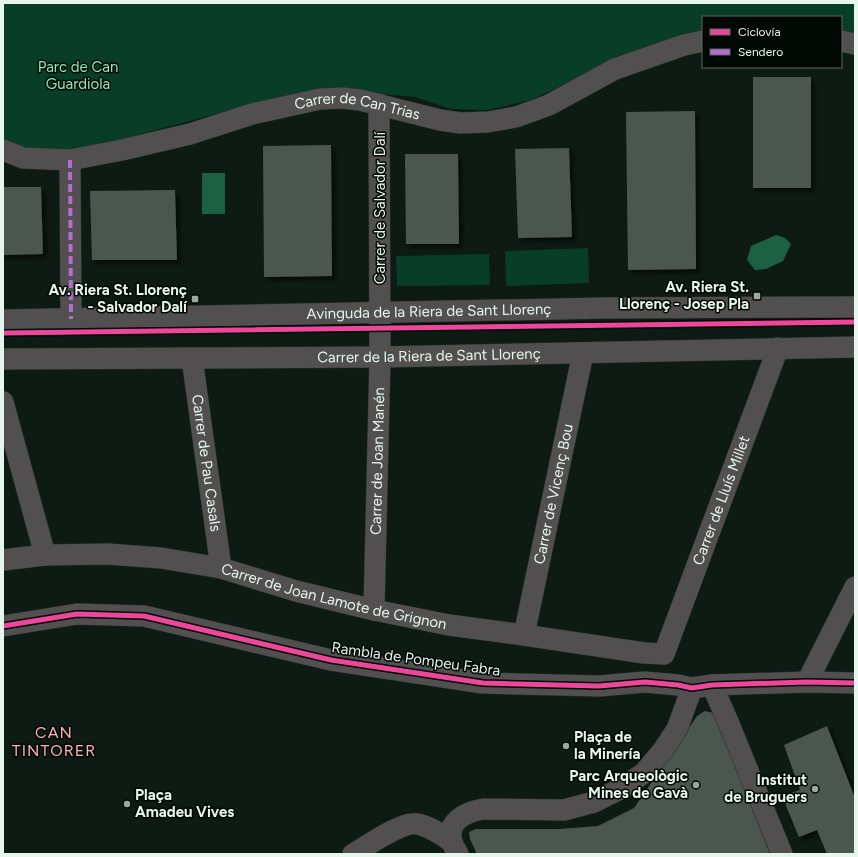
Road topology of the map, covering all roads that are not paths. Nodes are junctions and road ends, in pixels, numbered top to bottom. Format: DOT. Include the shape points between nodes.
graph roads {
  1 [pos="702,41"];
  2 [pos="842,41"];
  3 [pos="855,44"];
  4 [pos="379,104"];
  5 [pos="3,150"];
  6 [pos="70,160"];
  7 [pos="855,307"];
  8 [pos="380,312"];
  9 [pos="71,319"];
  10 [pos="3,320"];
  11 [pos="855,347"];
  12 [pos="778,348"];
  13 [pos="583,353"];
  14 [pos="380,357"];
  15 [pos="192,358"];
  16 [pos="3,359"];
  17 [pos="3,402"];
  18 [pos="45,555"];
  19 [pos="3,560"];
  20 [pos="221,568"];
  21 [pos="855,587"];
  22 [pos="374,610"];
  23 [pos="3,626"];
  24 [pos="524,635"];
  25 [pos="654,654"];
  26 [pos="645,682"];
  27 [pos="807,682"];
  28 [pos="855,683"];
  29 [pos="694,686"];
  30 [pos="455,848"];
  31 [pos="353,854"];
  32 [pos="782,854"];
  1 -- 4 [label="street, Carrer de Can Trias" via="616,69 548,105 488,122 461,123 440,120"];
  2 -- 3 [label="street"];
  4 -- 6 [label="street, Carrer de Can Trias" via="343,98 320,99 252,114 190,134"];
  4 -- 8 [label="street, Carrer de Salvador Dalí"];
  5 -- 6 [label="street, Carrer de Can Trias" via="23,158"];
  6 -- 9 [label="street"];
  7 -- 8 [label="street, Avinguda de la Riera de Sant Llorenç"];
  8 -- 9 [label="street, Avinguda de la Riera de Sant Llorenç"];
  8 -- 14 [label="street, Carrer de Joan Manén"];
  9 -- 10 [label="street, Avinguda de la Riera de Sant Llorenç"];
  11 -- 12 [label="street, Carrer de la Riera de Sant Llorenç"];
  12 -- 13 [label="street, Carrer de la Riera de Sant Llorenç"];
  12 -- 25 [label="street, Carrer de Lluís Millet"];
  13 -- 14 [label="street, Carrer de la Riera de Sant Llorenç"];
  13 -- 24 [label="street, Carrer de Vicenç Bou"];
  14 -- 15 [label="street, Carrer de la Riera de Sant Llorenç"];
  14 -- 22 [label="street, Carrer de Joan Manén"];
  15 -- 16 [label="street, Carrer de la Riera de Sant Llorenç"];
  15 -- 20 [label="street, Carrer de Pau Casals"];
  17 -- 18 [label="street"];
  18 -- 19 [label="street, Carrer de Joan Lamote de Grignon"];
  18 -- 20 [label="street, Carrer de Joan Lamote de Grignon" via="108,554 153,557"];
  20 -- 22 [label="street, Carrer de Joan Lamote de Grignon" via="296,591"];
  21 -- 27 [label="street"];
  22 -- 24 [label="street, Carrer de Joan Lamote de Grignon" via="449,625"];
  23 -- 26 [label="street, Rambla de Pompeu Fabra" via="77,614 144,616 331,660 483,683 599,686"];
  24 -- 25 [label="street, Carrer de Joan Lamote de Grignon"];
  25 -- 26 [label="street"];
  25 -- 29 [label="street"];
  26 -- 29 [label="street, Rambla de Pompeu Fabra"];
  27 -- 28 [label="street, Rambla de Pompeu Fabra"];
  27 -- 29 [label="street, Rambla de Pompeu Fabra"];
  29 -- 30 [label="street" via="677,729 644,773 594,802 564,810 471,811 460,817 451,830"];
  29 -- 32 [label="street" via="727,718"];
  30 -- 31 [label="street" via="437,831 416,823 398,828"];
}
